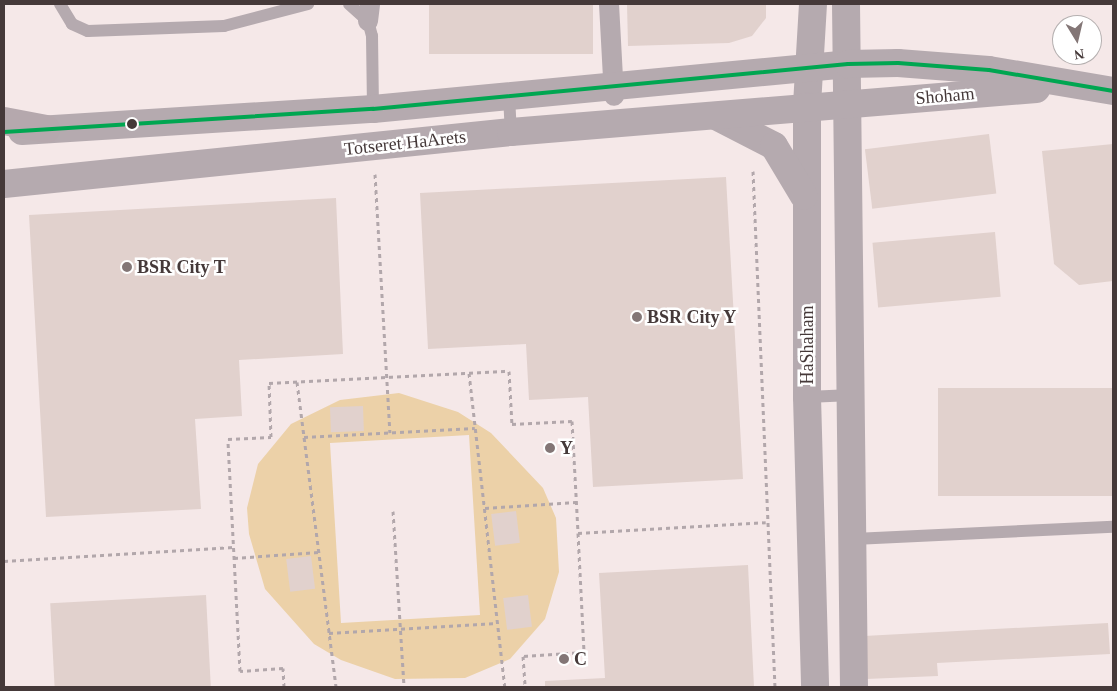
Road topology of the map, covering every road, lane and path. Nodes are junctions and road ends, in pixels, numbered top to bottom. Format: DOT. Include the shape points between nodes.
graph roads {
  1 [pos="60,4"];
  2 [pos="308,4"];
  3 [pos="349,4"];
  4 [pos="609,4"];
  5 [pos="813,4"];
  6 [pos="846,4"];
  7 [pos="369,12"];
  8 [pos="848,64"];
  9 [pos="808,69"];
  10 [pos="1083,87"];
  11 [pos="614,91"];
  12 [pos="1113,91"];
  13 [pos="509,96"];
  14 [pos="849,102"];
  15 [pos="807,106"];
  16 [pos="372,109"];
  17 [pos="712,114"];
  18 [pos="4,121"];
  19 [pos="46,129"];
  20 [pos="749,130"];
  21 [pos="4,132"];
  22 [pos="511,132"];
  23 [pos="374,146"];
  24 [pos="4,184"];
  25 [pos="806,201"];
  26 [pos="469,373"];
  27 [pos="387,377"];
  28 [pos="297,382"];
  29 [pos="852,395"];
  30 [pos="807,397"];
  31 [pos="475,428"];
  32 [pos="390,433"];
  33 [pos="304,437"];
  34 [pos="576,502"];
  35 [pos="484,508"];
  36 [pos="393,511"];
  37 [pos="766,522"];
  38 [pos="1113,527"];
  39 [pos="578,533"];
  40 [pos="854,539"];
  41 [pos="234,547"];
  42 [pos="319,552"];
  43 [pos="234,558"];
  44 [pos="4,560"];
  45 [pos="497,623"];
  46 [pos="400,629"];
  47 [pos="329,634"];
  48 [pos="284,687"];
  49 [pos="336,687"];
  50 [pos="404,687"];
  51 [pos="505,687"];
  52 [pos="525,687"];
  53 [pos="775,687"];
  54 [pos="815,687"];
  55 [pos="854,687"];
  1 -- 2 [label="lane" via="72,24 88,31 224,26"];
  3 -- 7 [label="lane"];
  4 -- 11 [label="street"];
  5 -- 9 [label="street, HaShaham"];
  6 -- 8 [label="street"];
  7 -- 16 [label="lane"];
  8 -- 9 [label="street, Totseret HaArets"];
  8 -- 10 [label="street, Shoham" via="898,63 989,70"];
  8 -- 14 [label="street"];
  9 -- 11 [label="street, Totseret HaArets"];
  9 -- 15 [label="street, HaShaham"];
  10 -- 12 [label="street, Shoham"];
  10 -- 14 [label="street, Shoham"];
  11 -- 13 [label="street, Totseret HaArets"];
  13 -- 16 [label="street, Totseret HaArets"];
  13 -- 22 [label="lane"];
  14 -- 15 [label="street, Shoham"];
  14 -- 29 [label="street"];
  15 -- 17 [label="street, Totseret HaArets"];
  15 -- 25 [label="street, HaShaham"];
  16 -- 19 [label="street, Totseret HaArets"];
  17 -- 20 [label="street"];
  17 -- 22 [label="street, Totseret HaArets"];
  18 -- 19 [label="main road"];
  19 -- 21 [label="street, Totseret HaArets"];
  20 -- 25 [label="street" via="774,146"];
  20 -- 37 [label="path"];
  22 -- 23 [label="street, Totseret HaArets"];
  23 -- 24 [label="street, Totseret HaArets"];
  23 -- 27 [label="path"];
  25 -- 30 [label="street, HaShaham"];
  26 -- 27 [label="path"];
  26 -- 31 [label="path"];
  26 -- 34 [label="path" via="509,371 512,424 572,421"];
  27 -- 28 [label="path"];
  27 -- 32 [label="path"];
  28 -- 33 [label="path"];
  28 -- 41 [label="path" via="269,383 271,437 228,439"];
  29 -- 30 [label="lane"];
  29 -- 40 [label="street"];
  30 -- 54 [label="street, HaShaham"];
  31 -- 32 [label="path"];
  31 -- 35 [label="path"];
  32 -- 33 [label="path"];
  33 -- 42 [label="path"];
  34 -- 35 [label="path"];
  34 -- 39 [label="path"];
  35 -- 45 [label="path"];
  36 -- 46 [label="path"];
  37 -- 39 [label="path"];
  37 -- 53 [label="path"];
  38 -- 40 [label="lane"];
  39 -- 52 [label="path" via="584,652 523,656"];
  40 -- 55 [label="street"];
  41 -- 43 [label="path"];
  41 -- 44 [label="path"];
  42 -- 43 [label="path"];
  42 -- 47 [label="path"];
  43 -- 48 [label="path" via="240,671 283,668"];
  45 -- 46 [label="path"];
  45 -- 51 [label="path"];
  46 -- 47 [label="path"];
  46 -- 50 [label="path"];
  47 -- 49 [label="path"];
}
